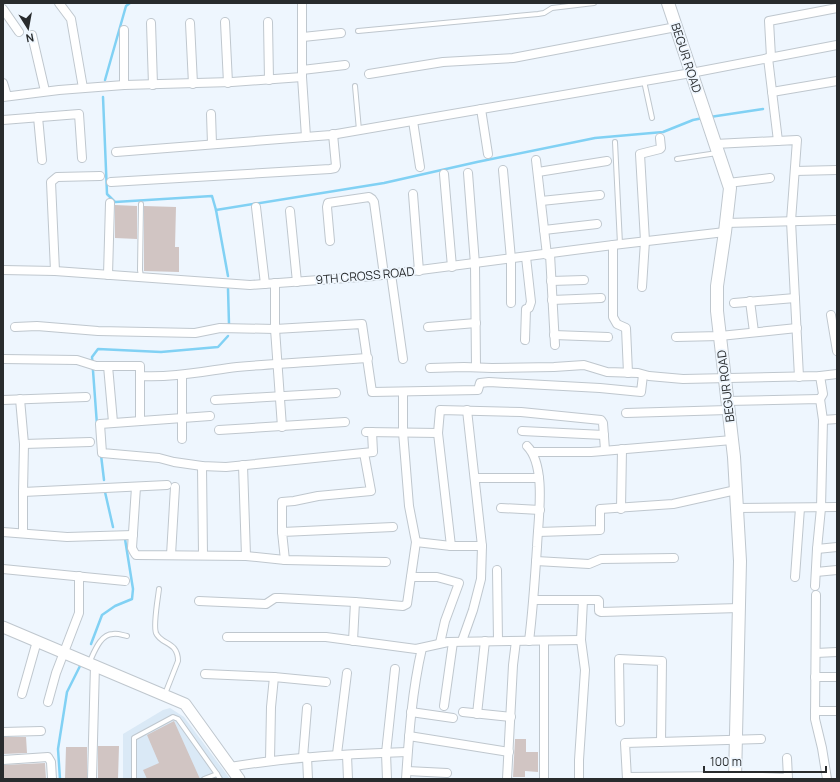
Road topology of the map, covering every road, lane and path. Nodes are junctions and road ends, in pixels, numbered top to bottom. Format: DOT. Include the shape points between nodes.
graph roads {
  1 [pos="59,3"];
  2 [pos="302,3"];
  3 [pos="594,3"];
  4 [pos="668,3"];
  5 [pos="837,8"];
  6 [pos="3,9"];
  7 [pos="225,22"];
  8 [pos="268,22"];
  9 [pos="151,23"];
  10 [pos="190,23"];
  11 [pos="676,28"];
  12 [pos="124,30"];
  13 [pos="358,31"];
  14 [pos="19,32"];
  15 [pos="341,33"];
  16 [pos="32,35"];
  17 [pos="303,37"];
  18 [pos="837,45"];
  19 [pos="770,58"];
  20 [pos="345,65"];
  21 [pos="691,73"];
  22 [pos="302,74"];
  23 [pos="369,74"];
  24 [pos="270,80"];
  25 [pos="644,81"];
  26 [pos="837,81"];
  27 [pos="228,82"];
  28 [pos="3,84"];
  29 [pos="153,84"];
  30 [pos="193,84"];
  31 [pos="124,85"];
  32 [pos="354,86"];
  33 [pos="83,88"];
  34 [pos="45,91"];
  35 [pos="772,92"];
  36 [pos="5,96"];
  37 [pos="481,109"];
  38 [pos="211,114"];
  39 [pos="38,117"];
  40 [pos="652,118"];
  41 [pos="3,120"];
  42 [pos="413,121"];
  43 [pos="359,130"];
  44 [pos="333,134"];
  45 [pos="306,137"];
  46 [pos="660,138"];
  47 [pos="778,141"];
  48 [pos="615,142"];
  49 [pos="212,144"];
  50 [pos="716,148"];
  51 [pos="116,152"];
  52 [pos="488,154"];
  53 [pos="82,158"];
  54 [pos="677,159"];
  55 [pos="42,160"];
  56 [pos="536,160"];
  57 [pos="607,161"];
  58 [pos="420,166"];
  59 [pos="503,170"];
  60 [pos="837,170"];
  61 [pos="795,171"];
  62 [pos="538,172"];
  63 [pos="468,173"];
  64 [pos="444,174"];
  65 [pos="100,176"];
  66 [pos="770,178"];
  67 [pos="111,182"];
  68 [pos="728,183"];
  69 [pos="413,194"];
  70 [pos="600,195"];
  71 [pos="541,201"];
  72 [pos="110,203"];
  73 [pos="141,204"];
  74 [pos="256,207"];
  75 [pos="290,211"];
  76 [pos="837,220"];
  77 [pos="791,221"];
  78 [pos="597,224"];
  79 [pos="726,228"];
  80 [pos="544,230"];
  81 [pos="330,241"];
  82 [pos="645,241"];
  83 [pos="617,245"];
  84 [pos="548,254"];
  85 [pos="526,257"];
  86 [pos="510,259"];
  87 [pos="475,264"];
  88 [pos="3,266"];
  89 [pos="452,267"];
  90 [pos="3,270"];
  91 [pos="54,271"];
  92 [pos="419,271"];
  93 [pos="108,275"];
  94 [pos="387,275"];
  95 [pos="141,277"];
  96 [pos="584,280"];
  97 [pos="551,281"];
  98 [pos="297,282"];
  99 [pos="275,283"];
  100 [pos="265,284"];
  101 [pos="642,287"];
  102 [pos="601,298"];
  103 [pos="795,298"];
  104 [pos="552,300"];
  105 [pos="750,302"];
  106 [pos="511,303"];
  107 [pos="734,303"];
  108 [pos="830,315"];
  109 [pos="476,323"];
  110 [pos="15,326"];
  111 [pos="428,327"];
  112 [pos="797,328"];
  113 [pos="275,329"];
  114 [pos="754,332"];
  115 [pos="554,336"];
  116 [pos="608,336"];
  117 [pos="720,336"];
  118 [pos="676,337"];
  119 [pos="525,340"];
  120 [pos="554,345"];
  121 [pos="837,351"];
  122 [pos="368,358"];
  123 [pos="403,359"];
  124 [pos="3,360"];
  125 [pos="277,364"];
  126 [pos="108,366"];
  127 [pos="430,368"];
  128 [pos="476,368"];
  129 [pos="628,373"];
  130 [pos="837,374"];
  131 [pos="182,375"];
  132 [pos="643,375"];
  133 [pos="140,376"];
  134 [pos="820,376"];
  135 [pos="800,377"];
  136 [pos="724,378"];
  137 [pos="403,392"];
  138 [pos="336,393"];
  139 [pos="281,396"];
  140 [pos="86,397"];
  141 [pos="20,399"];
  142 [pos="820,399"];
  143 [pos="3,400"];
  144 [pos="215,400"];
  145 [pos="728,406"];
  146 [pos="467,410"];
  147 [pos="626,413"];
  148 [pos="210,416"];
  149 [pos="182,418"];
  150 [pos="837,419"];
  151 [pos="823,420"];
  152 [pos="140,421"];
  153 [pos="113,422"];
  154 [pos="346,422"];
  155 [pos="282,427"];
  156 [pos="219,430"];
  157 [pos="522,431"];
  158 [pos="403,432"];
  159 [pos="438,433"];
  160 [pos="604,435"];
  161 [pos="182,439"];
  162 [pos="732,440"];
  163 [pos="90,442"];
  164 [pos="24,444"];
  165 [pos="622,449"];
  166 [pos="605,450"];
  167 [pos="364,453"];
  168 [pos="243,465"];
  169 [pos="202,466"];
  170 [pos="475,478"];
  171 [pos="539,478"];
  172 [pos="167,485"];
  173 [pos="136,486"];
  174 [pos="175,487"];
  175 [pos="736,490"];
  176 [pos="23,492"];
  177 [pos="837,507"];
  178 [pos="501,508"];
  179 [pos="737,508"];
  180 [pos="800,508"];
  181 [pos="822,508"];
  182 [pos="621,509"];
  183 [pos="540,510"];
  184 [pos="393,527"];
  185 [pos="3,532"];
  186 [pos="282,532"];
  187 [pos="538,532"];
  188 [pos="23,533"];
  189 [pos="133,535"];
  190 [pos="416,542"];
  191 [pos="451,546"];
  192 [pos="482,546"];
  193 [pos="837,548"];
  194 [pos="817,549"];
  195 [pos="171,555"];
  196 [pos="203,555"];
  197 [pos="246,556"];
  198 [pos="674,558"];
  199 [pos="285,560"];
  200 [pos="536,561"];
  201 [pos="386,562"];
  202 [pos="3,569"];
  203 [pos="497,570"];
  204 [pos="837,570"];
  205 [pos="816,572"];
  206 [pos="79,576"];
  207 [pos="411,577"];
  208 [pos="795,577"];
  209 [pos="125,581"];
  210 [pos="815,586"];
  211 [pos="159,589"];
  212 [pos="816,595"];
  213 [pos="534,600"];
  214 [pos="583,600"];
  215 [pos="199,601"];
  216 [pos="355,602"];
  217 [pos="739,608"];
  218 [pos="3,627"];
  219 [pos="126,636"];
  220 [pos="227,637"];
  221 [pos="581,640"];
  222 [pos="37,641"];
  223 [pos="353,641"];
  224 [pos="462,641"];
  225 [pos="485,641"];
  226 [pos="498,641"];
  227 [pos="516,641"];
  228 [pos="529,641"];
  229 [pos="544,641"];
  230 [pos="453,642"];
  231 [pos="440,644"];
  232 [pos="422,648"];
  233 [pos="64,652"];
  234 [pos="837,652"];
  235 [pos="816,653"];
  236 [pos="92,664"];
  237 [pos="395,669"];
  238 [pos="347,672"];
  239 [pos="205,674"];
  240 [pos="274,677"];
  241 [pos="815,677"];
  242 [pos="837,677"];
  243 [pos="326,682"];
  244 [pos="22,694"];
  245 [pos="165,695"];
  246 [pos="48,702"];
  247 [pos="444,706"];
  248 [pos="307,708"];
  249 [pos="815,711"];
  250 [pos="837,711"];
  251 [pos="411,712"];
  252 [pos="463,712"];
  253 [pos="477,714"];
  254 [pos="511,717"];
  255 [pos="453,718"];
  256 [pos="620,722"];
  257 [pos="41,731"];
  258 [pos="3,732"];
  259 [pos="409,736"];
  260 [pos="761,739"];
  261 [pos="736,740"];
  262 [pos="661,742"];
  263 [pos="407,752"];
  264 [pos="509,752"];
  265 [pos="386,753"];
  266 [pos="337,754"];
  267 [pos="347,755"];
  268 [pos="305,757"];
  269 [pos="787,758"];
  270 [pos="3,760"];
  271 [pos="270,760"];
  272 [pos="230,767"];
  273 [pos="447,773"];
  274 [pos="217,774"];
  275 [pos="406,775"];
  276 [pos="627,778"];
  277 [pos="735,778"];
  278 [pos="788,778"];
  279 [pos="52,779"];
  280 [pos="92,779"];
  281 [pos="134,779"];
  282 [pos="204,779"];
  283 [pos="220,779"];
  284 [pos="239,779"];
  285 [pos="308,779"];
  286 [pos="348,779"];
  287 [pos="387,779"];
  288 [pos="507,779"];
  289 [pos="544,779"];
  290 [pos="579,779"];
  291 [pos="827,779"];
  1 -- 33 [label="street" via="71,19"];
  2 -- 17 [label="street"];
  3 -- 13 [label="lane" via="552,8 538,14"];
  4 -- 11 [label="main road, BEGUR ROAD"];
  5 -- 19 [label="street" via="769,21"];
  6 -- 14 [label="street"];
  7 -- 27 [label="street"];
  8 -- 24 [label="street"];
  9 -- 29 [label="street"];
  10 -- 30 [label="street"];
  11 -- 21 [label="main road, BEGUR ROAD"];
  11 -- 23 [label="street" via="513,58 443,62"];
  12 -- 31 [label="street"];
  15 -- 17 [label="street"];
  16 -- 34 [label="street"];
  17 -- 22 [label="street"];
  18 -- 19 [label="street"];
  19 -- 21 [label="street"];
  19 -- 35 [label="street"];
  20 -- 22 [label="street"];
  21 -- 25 [label="street"];
  21 -- 50 [label="main road, BEGUR ROAD"];
  22 -- 24 [label="street"];
  22 -- 45 [label="street"];
  24 -- 27 [label="street"];
  25 -- 37 [label="street"];
  25 -- 40 [label="lane"];
  26 -- 35 [label="street"];
  27 -- 30 [label="street"];
  28 -- 36 [label="street"];
  29 -- 30 [label="street"];
  29 -- 31 [label="street"];
  31 -- 33 [label="street"];
  32 -- 43 [label="lane"];
  33 -- 34 [label="street"];
  34 -- 36 [label="street"];
  35 -- 47 [label="street"];
  37 -- 42 [label="street"];
  37 -- 52 [label="street"];
  38 -- 49 [label="street"];
  39 -- 41 [label="street"];
  39 -- 53 [label="street" via="79,114"];
  39 -- 55 [label="street"];
  42 -- 43 [label="street"];
  42 -- 58 [label="street"];
  43 -- 44 [label="street"];
  44 -- 45 [label="street"];
  44 -- 67 [label="street" via="335,168"];
  45 -- 49 [label="street"];
  46 -- 82 [label="street" via="660,150 640,154"];
  47 -- 50 [label="street"];
  47 -- 61 [label="street" via="797,140"];
  48 -- 83 [label="lane"];
  49 -- 51 [label="street"];
  50 -- 54 [label="lane"];
  50 -- 68 [label="main road, BEGUR ROAD"];
  56 -- 62 [label="street"];
  57 -- 62 [label="street"];
  59 -- 86 [label="street"];
  60 -- 61 [label="street"];
  61 -- 77 [label="street"];
  62 -- 71 [label="street"];
  63 -- 87 [label="street"];
  64 -- 89 [label="street"];
  65 -- 91 [label="street" via="57,178 51,182"];
  66 -- 68 [label="street"];
  68 -- 79 [label="main road, BEGUR ROAD" via="730,188"];
  69 -- 92 [label="street"];
  70 -- 71 [label="street"];
  71 -- 80 [label="street"];
  72 -- 93 [label="street"];
  73 -- 95 [label="lane"];
  74 -- 100 [label="street"];
  75 -- 98 [label="street"];
  76 -- 77 [label="street, 9TH CROSS ROAD"];
  77 -- 79 [label="street, 9TH CROSS ROAD"];
  77 -- 103 [label="street"];
  78 -- 80 [label="street"];
  79 -- 82 [label="street, 9TH CROSS ROAD"];
  79 -- 117 [label="main road, BEGUR ROAD" via="716,286"];
  80 -- 84 [label="street"];
  81 -- 94 [label="street" via="328,203 369,197 374,202"];
  82 -- 83 [label="street, 9TH CROSS ROAD"];
  82 -- 101 [label="street"];
  83 -- 84 [label="street, 9TH CROSS ROAD"];
  83 -- 129 [label="street" via="613,317 617,324 626,328"];
  84 -- 85 [label="street, 9TH CROSS ROAD"];
  84 -- 97 [label="street"];
  85 -- 86 [label="street, 9TH CROSS ROAD"];
  85 -- 119 [label="street" via="531,302 526,309"];
  86 -- 87 [label="street, 9TH CROSS ROAD"];
  86 -- 106 [label="street"];
  87 -- 89 [label="street, 9TH CROSS ROAD"];
  87 -- 109 [label="street"];
  88 -- 90 [label="street"];
  89 -- 92 [label="street, 9TH CROSS ROAD"];
  90 -- 91 [label="street, 9TH CROSS ROAD"];
  91 -- 93 [label="street, 9TH CROSS ROAD"];
  92 -- 94 [label="street, 9TH CROSS ROAD"];
  93 -- 95 [label="street, 9TH CROSS ROAD"];
  94 -- 98 [label="street, 9TH CROSS ROAD"];
  94 -- 123 [label="street"];
  95 -- 100 [label="street, 9TH CROSS ROAD"];
  96 -- 97 [label="street"];
  97 -- 104 [label="street"];
  98 -- 99 [label="street, 9TH CROSS ROAD"];
  99 -- 100 [label="street, 9TH CROSS ROAD"];
  99 -- 113 [label="street"];
  102 -- 104 [label="street"];
  103 -- 105 [label="street"];
  103 -- 112 [label="street"];
  104 -- 115 [label="street"];
  105 -- 107 [label="street"];
  105 -- 114 [label="street"];
  108 -- 121 [label="street"];
  109 -- 111 [label="street"];
  109 -- 128 [label="street"];
  110 -- 113 [label="street" via="98,332 195,333 220,328"];
  112 -- 114 [label="street"];
  112 -- 135 [label="street"];
  113 -- 122 [label="street" via="362,324"];
  113 -- 125 [label="street"];
  114 -- 117 [label="street"];
  115 -- 116 [label="street"];
  115 -- 120 [label="street"];
  117 -- 118 [label="street"];
  117 -- 136 [label="main road, BEGUR ROAD"];
  122 -- 125 [label="street"];
  122 -- 137 [label="street" via="372,392"];
  124 -- 126 [label="street" via="77,360 96,366"];
  125 -- 131 [label="street"];
  125 -- 139 [label="street"];
  126 -- 133 [label="street" via="140,366"];
  126 -- 153 [label="street"];
  127 -- 128 [label="street"];
  128 -- 129 [label="street" via="584,365 607,372"];
  129 -- 132 [label="street"];
  130 -- 134 [label="street"];
  131 -- 133 [label="street"];
  131 -- 149 [label="street"];
  132 -- 136 [label="street" via="683,379"];
  132 -- 137 [label="street" via="641,392 489,382 480,384 478,390"];
  133 -- 152 [label="street"];
  134 -- 135 [label="street"];
  134 -- 142 [label="street" via="823,394"];
  135 -- 136 [label="street"];
  136 -- 145 [label="main road, BEGUR ROAD"];
  137 -- 158 [label="street"];
  138 -- 139 [label="street"];
  139 -- 144 [label="street"];
  139 -- 155 [label="street"];
  140 -- 141 [label="street"];
  141 -- 143 [label="street"];
  141 -- 164 [label="street"];
  142 -- 145 [label="street"];
  142 -- 151 [label="street"];
  145 -- 147 [label="street"];
  145 -- 162 [label="main road, BEGUR ROAD"];
  146 -- 159 [label="street" via="440,410"];
  146 -- 160 [label="street" via="597,419 603,423"];
  146 -- 170 [label="street"];
  148 -- 149 [label="street"];
  149 -- 152 [label="street"];
  149 -- 161 [label="street"];
  150 -- 151 [label="street"];
  151 -- 181 [label="street"];
  152 -- 153 [label="street"];
  153 -- 169 [label="street" via="100,424 102,454 159,458"];
  154 -- 155 [label="street"];
  155 -- 156 [label="street"];
  157 -- 160 [label="street"];
  158 -- 159 [label="street"];
  158 -- 167 [label="street" via="369,432 372,452"];
  158 -- 190 [label="street" via="409,506"];
  159 -- 191 [label="street"];
  160 -- 166 [label="street"];
  162 -- 165 [label="street"];
  162 -- 175 [label="main road, BEGUR ROAD"];
  163 -- 164 [label="street"];
  164 -- 176 [label="street"];
  165 -- 166 [label="street"];
  165 -- 182 [label="street"];
  166 -- 171 [label="street" via="530,449"];
  167 -- 168 [label="street"];
  167 -- 186 [label="street" via="371,491 282,502"];
  168 -- 169 [label="street"];
  168 -- 197 [label="street"];
  169 -- 196 [label="street"];
  170 -- 171 [label="street"];
  170 -- 192 [label="street"];
  171 -- 183 [label="street"];
  172 -- 173 [label="street"];
  173 -- 176 [label="street"];
  173 -- 189 [label="street"];
  174 -- 195 [label="street"];
  175 -- 179 [label="main road, BEGUR ROAD"];
  175 -- 182 [label="street" via="673,504"];
  176 -- 188 [label="street"];
  177 -- 181 [label="street"];
  178 -- 183 [label="street"];
  179 -- 180 [label="street"];
  179 -- 217 [label="main road, BEGUR ROAD"];
  180 -- 181 [label="street"];
  180 -- 208 [label="street"];
  181 -- 194 [label="street"];
  182 -- 187 [label="street" via="600,509 600,530"];
  183 -- 187 [label="street"];
  184 -- 186 [label="street"];
  185 -- 188 [label="street"];
  186 -- 199 [label="street"];
  187 -- 200 [label="street"];
  188 -- 189 [label="street" via="67,537"];
  189 -- 195 [label="street" via="132,548 136,555"];
  190 -- 191 [label="street"];
  190 -- 207 [label="street"];
  191 -- 192 [label="street"];
  192 -- 224 [label="street" via="481,579"];
  193 -- 194 [label="street"];
  194 -- 205 [label="street"];
  195 -- 196 [label="street"];
  196 -- 197 [label="street"];
  197 -- 199 [label="street"];
  198 -- 200 [label="street" via="600,559 589,564"];
  199 -- 201 [label="street"];
  200 -- 213 [label="street"];
  202 -- 206 [label="street"];
  203 -- 226 [label="street"];
  204 -- 205 [label="street"];
  205 -- 210 [label="street"];
  206 -- 209 [label="street"];
  206 -- 233 [label="street" via="79,613"];
  207 -- 216 [label="street" via="406,606"];
  207 -- 231 [label="street" via="437,577 459,583 445,621"];
  211 -- 245 [label="lane" via="155,630 159,638 169,643 178,655"];
  212 -- 235 [label="street"];
  213 -- 214 [label="street"];
  213 -- 228 [label="street"];
  214 -- 217 [label="street" via="598,600 601,612"];
  214 -- 221 [label="street"];
  215 -- 216 [label="street" via="266,604 280,598"];
  216 -- 223 [label="street"];
  217 -- 261 [label="main road, BEGUR ROAD"];
  218 -- 222 [label="street"];
  219 -- 236 [label="lane" via="113,633 106,636 99,642"];
  220 -- 223 [label="street" via="326,637"];
  221 -- 229 [label="street"];
  221 -- 290 [label="street" via="585,670"];
  222 -- 233 [label="street"];
  222 -- 244 [label="street"];
  223 -- 232 [label="street"];
  224 -- 225 [label="street"];
  224 -- 230 [label="street"];
  225 -- 226 [label="street"];
  225 -- 253 [label="street"];
  226 -- 227 [label="street"];
  227 -- 228 [label="street"];
  227 -- 254 [label="street"];
  228 -- 229 [label="street"];
  229 -- 289 [label="street"];
  230 -- 231 [label="street"];
  230 -- 247 [label="street"];
  231 -- 232 [label="street"];
  232 -- 251 [label="street"];
  233 -- 236 [label="street"];
  233 -- 246 [label="street"];
  234 -- 235 [label="street"];
  235 -- 241 [label="street"];
  236 -- 245 [label="street"];
  236 -- 280 [label="street"];
  237 -- 265 [label="street"];
  238 -- 266 [label="street"];
  239 -- 240 [label="street"];
  240 -- 243 [label="street"];
  240 -- 271 [label="street"];
  241 -- 242 [label="street"];
  241 -- 249 [label="street"];
  245 -- 272 [label="street" via="185,704"];
  248 -- 268 [label="street"];
  249 -- 250 [label="street"];
  249 -- 291 [label="street"];
  251 -- 255 [label="street"];
  251 -- 259 [label="street"];
  252 -- 253 [label="street"];
  253 -- 254 [label="street"];
  254 -- 264 [label="street"];
  256 -- 262 [label="street" via="619,659 662,661"];
  257 -- 258 [label="street"];
  259 -- 263 [label="street"];
  259 -- 264 [label="street"];
  260 -- 261 [label="street"];
  261 -- 262 [label="street"];
  261 -- 277 [label="main road, BEGUR ROAD"];
  262 -- 276 [label="street" via="625,743"];
  263 -- 265 [label="street"];
  263 -- 275 [label="street"];
  264 -- 288 [label="street"];
  265 -- 267 [label="street"];
  265 -- 287 [label="street"];
  266 -- 267 [label="street"];
  266 -- 268 [label="street"];
  267 -- 286 [label="street"];
  268 -- 271 [label="street"];
  268 -- 285 [label="street"];
  269 -- 278 [label="street"];
  270 -- 279 [label="street" via="48,757"];
  271 -- 272 [label="street"];
  272 -- 284 [label="street"];
  273 -- 275 [label="street"];
  274 -- 281 [label="lane" via="178,719 173,717 134,738"];
  274 -- 282 [label="lane"];
  274 -- 283 [label="lane"];
  276 -- 277 [label="street"];
  277 -- 278 [label="street"];
}
